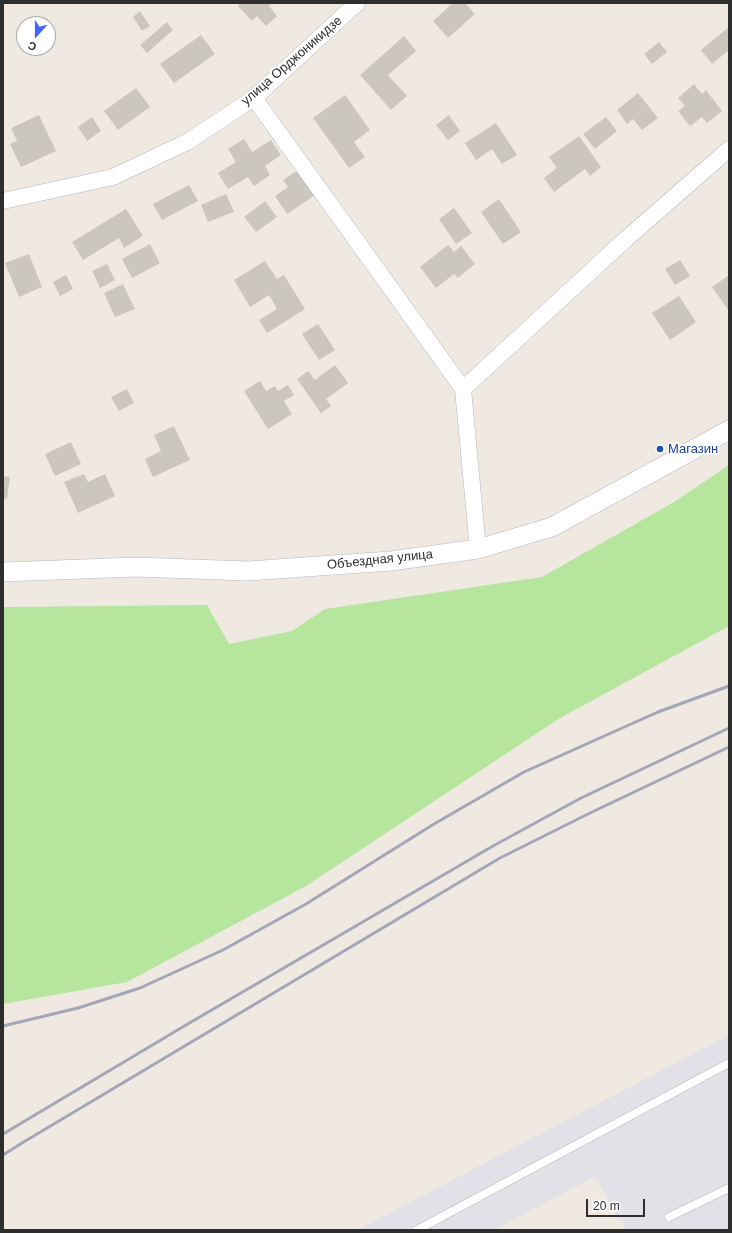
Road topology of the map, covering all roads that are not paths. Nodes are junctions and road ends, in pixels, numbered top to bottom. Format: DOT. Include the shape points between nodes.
graph roads {
  1 [pos="357,3"];
  2 [pos="254,98"];
  3 [pos="729,149"];
  4 [pos="3,201"];
  5 [pos="463,390"];
  6 [pos="729,430"];
  7 [pos="478,549"];
  8 [pos="3,572"];
  9 [pos="729,1063"];
  10 [pos="729,1188"];
  11 [pos="669,1217"];
  12 [pos="417,1230"];
  1 -- 2 [label="street, улица Орджоникидзе"];
  2 -- 4 [label="street, улица Орджоникидзе" via="188,142 113,177"];
  2 -- 5 [label="street"];
  3 -- 5 [label="street" via="626,239"];
  5 -- 7 [label="street"];
  6 -- 7 [label="street, Объездная улица" via="552,527"];
  7 -- 8 [label="street, Объездная улица" via="392,561 248,571 136,568"];
  9 -- 12 [label="lane"];
  10 -- 11 [label="lane"];
}
